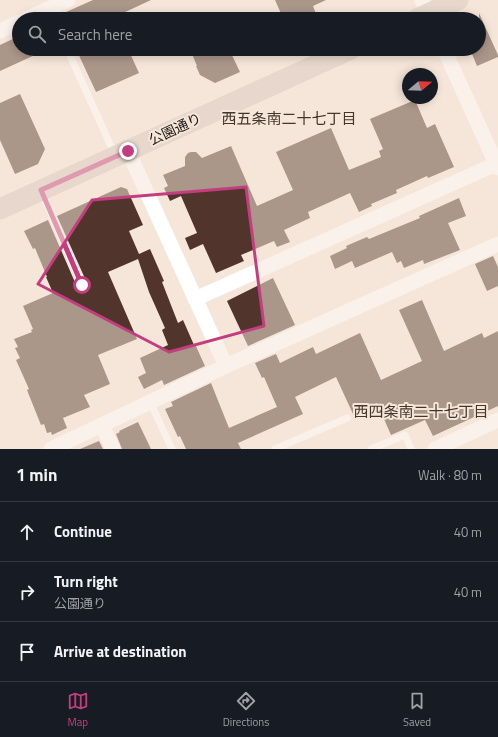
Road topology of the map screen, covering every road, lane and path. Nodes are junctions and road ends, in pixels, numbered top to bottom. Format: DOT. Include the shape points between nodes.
graph roads {
  1 [pos="68,0"];
  2 [pos="458,0"];
  3 [pos="53,12"];
  4 [pos="427,12"];
  5 [pos="12,25"];
  6 [pos="0,31"];
  7 [pos="71,56"];
  8 [pos="336,56"];
  9 [pos="447,56"];
  10 [pos="122,154"];
  11 [pos="497,165"];
  12 [pos="41,190"];
  13 [pos="0,209"];
  14 [pos="498,244"];
  15 [pos="82,285"];
  16 [pos="195,299"];
  17 [pos="226,366"];
  18 [pos="150,402"];
  19 [pos="347,418"];
  20 [pos="498,420"];
  21 [pos="102,424"];
  22 [pos="50,449"];
  23 [pos="113,449"];
  24 [pos="172,449"];
  25 [pos="275,449"];
  26 [pos="371,449"];
  27 [pos="411,449"];
  28 [pos="435,449"];
  1 -- 3 [label="street"];
  2 -- 4 [label="street"];
  5 -- 6 [label="street"];
  7 -- 10 [label="lane"];
  8 -- 10 [label="street, 公園通り"];
  9 -- 11 [label="street"];
  10 -- 12 [label="street, 公園通り"];
  10 -- 16 [label="street"];
  11 -- 16 [label="street"];
  12 -- 13 [label="street, 公園通り"];
  12 -- 15 [label="lane"];
  14 -- 17 [label="street"];
  16 -- 17 [label="street"];
  17 -- 18 [label="street"];
  18 -- 21 [label="street"];
  18 -- 24 [label="lane"];
  19 -- 25 [label="lane"];
  20 -- 28 [label="street"];
  21 -- 22 [label="street"];
  21 -- 23 [label="street"];
  26 -- 27 [label="lane" via="405,435"];
}
